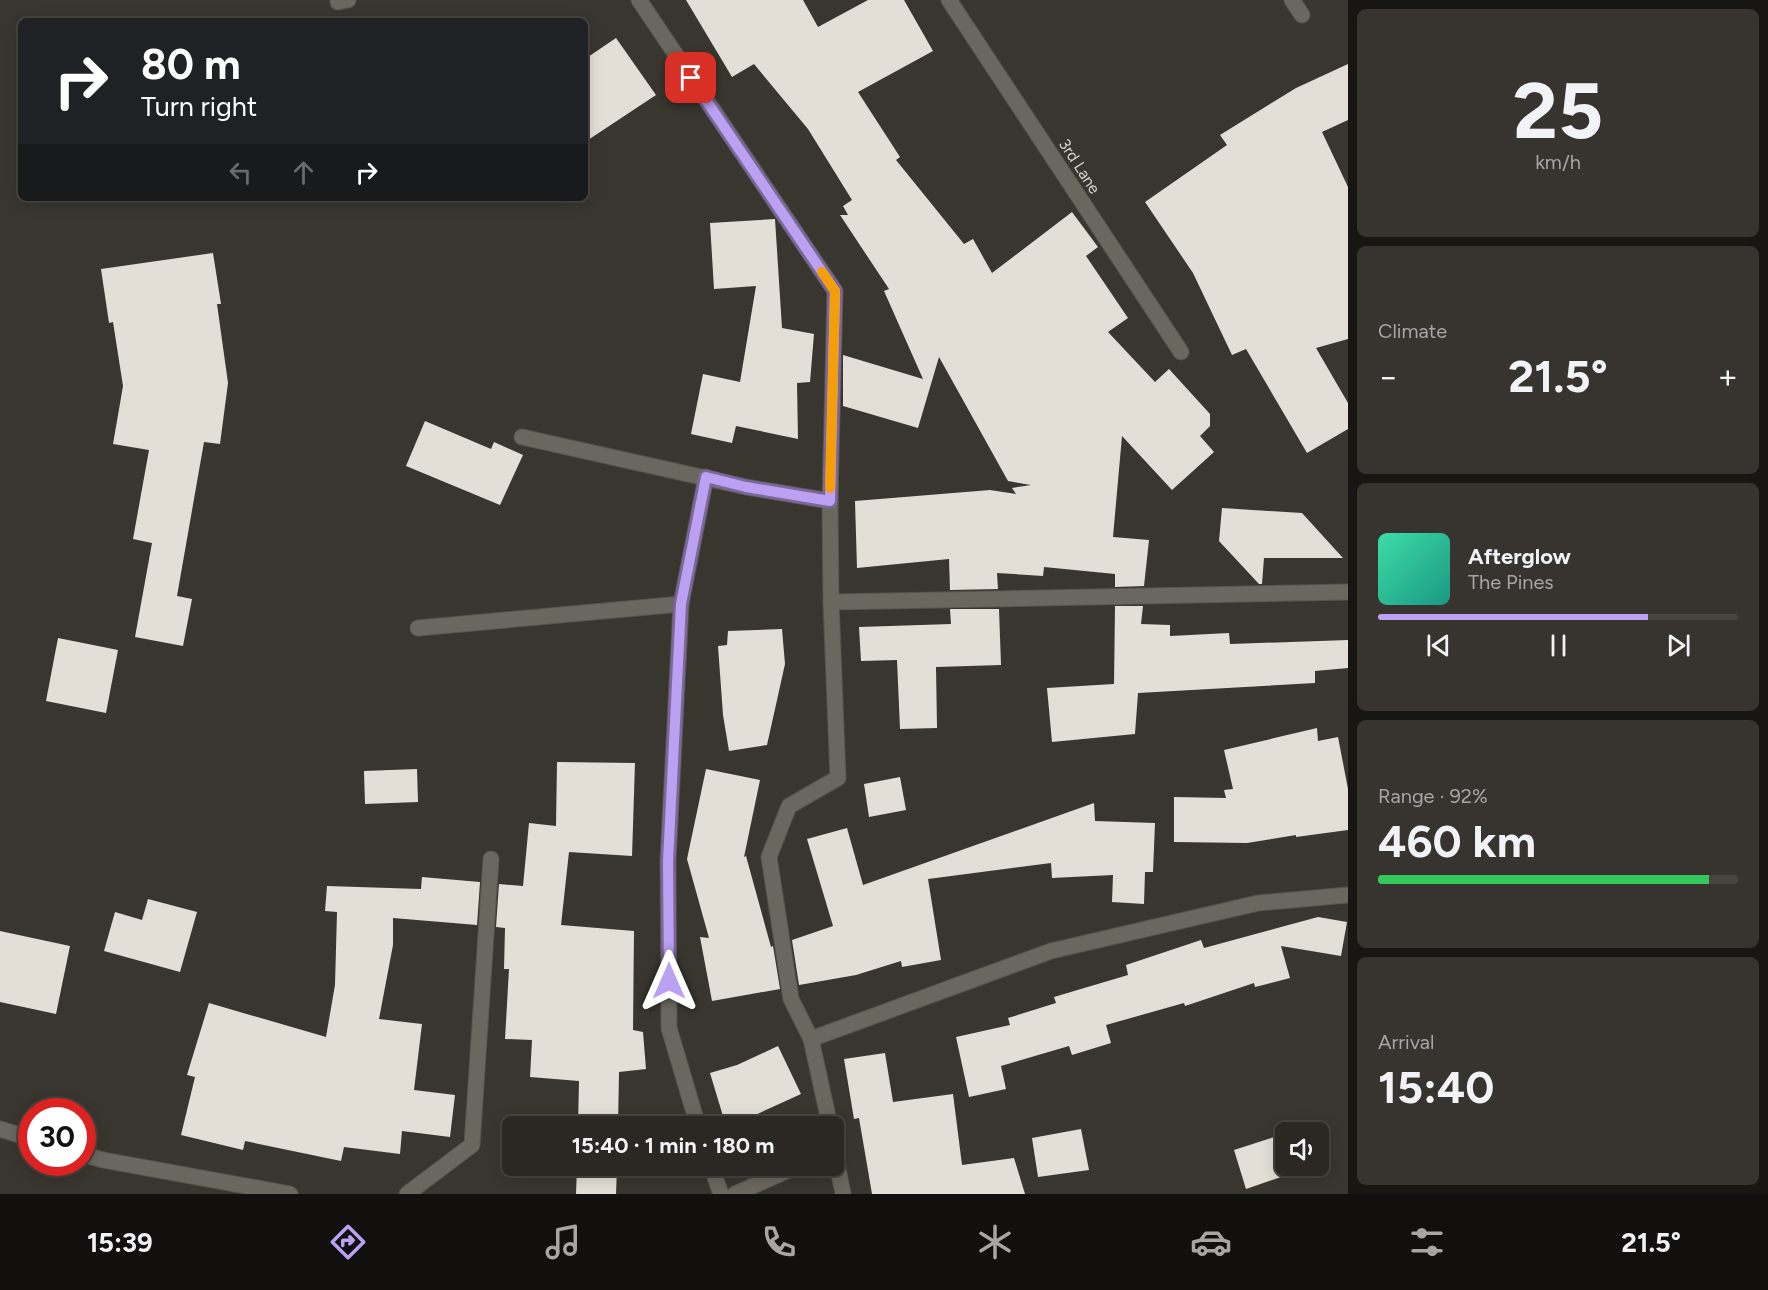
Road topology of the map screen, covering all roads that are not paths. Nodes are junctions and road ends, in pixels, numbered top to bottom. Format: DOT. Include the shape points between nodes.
graph roads {
  1 [pos="639,0"];
  2 [pos="949,0"];
  3 [pos="1292,0"];
  4 [pos="1302,15"];
  5 [pos="1181,352"];
  6 [pos="522,437"];
  7 [pos="706,477"];
  8 [pos="830,501"];
  9 [pos="1348,592"];
  10 [pos="831,602"];
  11 [pos="681,604"];
  12 [pos="418,628"];
  13 [pos="491,859"];
  14 [pos="1348,895"];
  15 [pos="811,1040"];
  16 [pos="695,1116"];
  17 [pos="828,1116"];
  18 [pos="0,1129"];
  19 [pos="18,1135"];
  20 [pos="96,1158"];
  21 [pos="715,1176"];
  22 [pos="776,1176"];
  23 [pos="839,1176"];
  24 [pos="290,1194"];
  25 [pos="407,1194"];
  26 [pos="721,1194"];
  27 [pos="735,1194"];
  28 [pos="843,1194"];
  1 -- 8 [label="street" via="835,291"];
  2 -- 5 [label="street, 3rd Lane"];
  3 -- 4 [label="street"];
  6 -- 7 [label="street"];
  7 -- 8 [label="street"];
  7 -- 11 [label="street"];
  8 -- 10 [label="street"];
  9 -- 10 [label="street"];
  10 -- 15 [label="street" via="838,778 789,806 769,857 790,999"];
  11 -- 12 [label="street"];
  11 -- 16 [label="street" via="668,861 669,1028"];
  13 -- 25 [label="street" via="472,1145"];
  14 -- 15 [label="street" via="1258,903 1051,951"];
  15 -- 17 [label="street"];
  18 -- 19 [label="street"];
  20 -- 24 [label="street"];
  21 -- 26 [label="street"];
  22 -- 27 [label="street"];
  23 -- 28 [label="street"];
}
